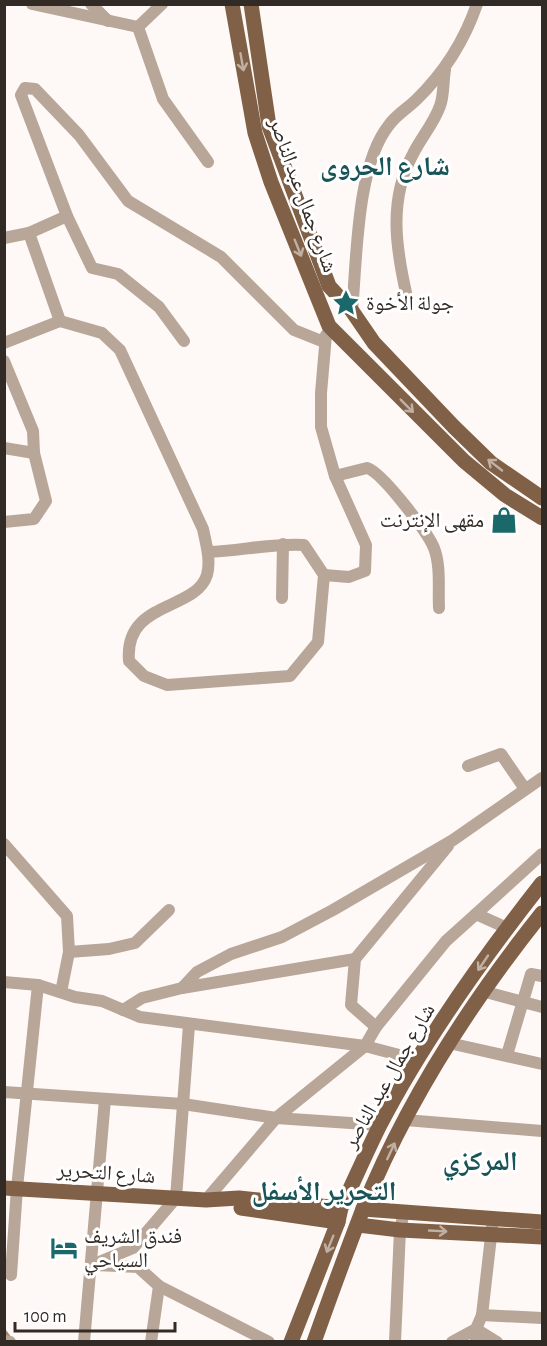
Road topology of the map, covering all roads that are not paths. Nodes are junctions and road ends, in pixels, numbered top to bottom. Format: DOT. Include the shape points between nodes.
graph roads {
  1 [pos="32,4"];
  2 [pos="91,4"];
  3 [pos="162,4"];
  4 [pos="232,4"];
  5 [pos="250,4"];
  6 [pos="477,4"];
  7 [pos="109,22"];
  8 [pos="138,27"];
  9 [pos="445,70"];
  10 [pos="207,162"];
  11 [pos="67,216"];
  12 [pos="29,233"];
  13 [pos="4,238"];
  14 [pos="407,297"];
  15 [pos="352,311"];
  16 [pos="60,321"];
  17 [pos="329,326"];
  18 [pos="184,341"];
  19 [pos="324,342"];
  20 [pos="4,343"];
  21 [pos="4,361"];
  22 [pos="4,448"];
  23 [pos="34,453"];
  24 [pos="335,476"];
  25 [pos="543,498"];
  26 [pos="543,518"];
  27 [pos="4,522"];
  28 [pos="283,544"];
  29 [pos="208,552"];
  30 [pos="324,574"];
  31 [pos="282,598"];
  32 [pos="439,608"];
  33 [pos="468,766"];
  34 [pos="543,778"];
  35 [pos="525,789"];
  36 [pos="453,840"];
  37 [pos="4,844"];
  38 [pos="543,854"];
  39 [pos="543,883"];
  40 [pos="169,910"];
  41 [pos="543,913"];
  42 [pos="476,914"];
  43 [pos="507,928"];
  44 [pos="69,952"];
  45 [pos="355,958"];
  46 [pos="543,976"];
  47 [pos="4,982"];
  48 [pos="38,985"];
  49 [pos="182,988"];
  50 [pos="482,991"];
  51 [pos="61,993"];
  52 [pos="523,1003"];
  53 [pos="543,1007"];
  54 [pos="123,1010"];
  55 [pos="189,1025"];
  56 [pos="376,1027"];
  57 [pos="449,1043"];
  58 [pos="365,1046"];
  59 [pos="507,1055"];
  60 [pos="418,1060"];
  61 [pos="543,1064"];
  62 [pos="4,1092"];
  63 [pos="29,1094"];
  64 [pos="105,1099"];
  65 [pos="183,1104"];
  66 [pos="276,1118"];
  67 [pos="405,1120"];
  68 [pos="380,1125"];
  69 [pos="543,1131"];
  70 [pos="11,1188"];
  71 [pos="97,1194"];
  72 [pos="176,1198"];
  73 [pos="206,1200"];
  74 [pos="363,1209"];
  75 [pos="404,1212"];
  76 [pos="339,1215"];
  77 [pos="543,1222"];
  78 [pos="358,1225"];
  79 [pos="492,1226"];
  80 [pos="400,1230"];
  81 [pos="543,1237"];
  82 [pos="92,1265"];
  83 [pos="12,1275"];
  84 [pos="159,1286"];
  85 [pos="482,1316"];
  86 [pos="543,1318"];
  87 [pos="476,1335"];
  88 [pos="4,1341"];
  89 [pos="10,1341"];
  90 [pos="84,1341"];
  91 [pos="152,1341"];
  92 [pos="269,1341"];
  93 [pos="291,1341"];
  94 [pos="314,1341"];
  95 [pos="395,1341"];
  96 [pos="452,1341"];
  97 [pos="497,1341"];
  1 -- 7 [label="street"];
  2 -- 7 [label="street"];
  3 -- 8 [label="street"];
  4 -- 17 [label="main road, شارع جمال عبد الناصر, one-way" via="255,133"];
  5 -- 15 [label="main road, شارع جمال عبد الناصر" via="273,136 329,286"];
  6 -- 9 [label="street" via="469,28"];
  7 -- 8 [label="street"];
  8 -- 10 [label="street" via="163,99"];
  9 -- 14 [label="street" via="441,105 412,155 402,179 396,212 398,256"];
  9 -- 15 [label="street" via="389,125 371,157"];
  11 -- 12 [label="street"];
  11 -- 18 [label="street" via="92,268 118,274 159,307"];
  11 -- 19 [label="street" via="21,95 25,88 35,89 79,135 128,201 220,257 294,330"];
  12 -- 13 [label="street"];
  12 -- 16 [label="street"];
  15 -- 17 [label="main road" via="334,307 329,314"];
  25 -- 15 [label="main road, شارع جمال عبد الناصر, one-way" via="491,463 374,343"];
  16 -- 20 [label="street"];
  16 -- 29 [label="street" via="102,333 120,350 203,529"];
  17 -- 19 [label="street"];
  17 -- 26 [label="main road, شارع جمال عبد الناصر, one-way" via="464,461 505,495"];
  19 -- 24 [label="street" via="321,428"];
  21 -- 23 [label="street" via="33,431"];
  22 -- 23 [label="street"];
  23 -- 27 [label="street" via="46,501 34,519"];
  24 -- 30 [label="street" via="366,545 364,571 349,578"];
  24 -- 32 [label="street" via="367,468 384,478 433,547 438,561"];
  28 -- 29 [label="street"];
  28 -- 30 [label="street" via="304,545"];
  28 -- 31 [label="street"];
  29 -- 30 [label="street" via="207,575 199,588 148,616 136,629 128,647 129,661 144,676 167,685 290,676 318,642"];
  33 -- 35 [label="street" via="501,754"];
  34 -- 35 [label="street"];
  35 -- 36 [label="street"];
  36 -- 45 [label="street"];
  36 -- 49 [label="street" via="282,937 231,954 197,972"];
  37 -- 44 [label="street" via="67,916"];
  38 -- 42 [label="street"];
  39 -- 43 [label="main road, شارع جمال عبد الناصر"];
  40 -- 44 [label="street" via="135,942 109,949"];
  41 -- 50 [label="main road, شارع جمال عبد الناصر"];
  42 -- 43 [label="street"];
  42 -- 56 [label="street" via="446,940"];
  43 -- 60 [label="main road, شارع جمال عبد الناصر, one-way"];
  44 -- 51 [label="street"];
  45 -- 49 [label="street"];
  45 -- 56 [label="street" via="351,1005"];
  46 -- 52 [label="street" via="531,974"];
  47 -- 48 [label="street"];
  48 -- 51 [label="street"];
  48 -- 63 [label="street"];
  49 -- 54 [label="street" via="142,998"];
  50 -- 52 [label="street"];
  50 -- 57 [label="main road, شارع جمال عبد الناصر"];
  51 -- 54 [label="street" via="102,1001"];
  52 -- 53 [label="street"];
  52 -- 59 [label="street"];
  54 -- 55 [label="street" via="140,1017"];
  55 -- 58 [label="street"];
  55 -- 65 [label="street"];
  56 -- 58 [label="street"];
  57 -- 59 [label="street"];
  57 -- 67 [label="main road, شارع جمال عبد الناصر"];
  58 -- 60 [label="street"];
  58 -- 66 [label="street"];
  59 -- 61 [label="street"];
  60 -- 68 [label="main road, شارع جمال عبد الناصر"];
  62 -- 63 [label="street"];
  63 -- 64 [label="street"];
  63 -- 70 [label="street"];
  64 -- 65 [label="street"];
  64 -- 71 [label="street"];
  65 -- 66 [label="street"];
  65 -- 72 [label="street"];
  66 -- 68 [label="street"];
  66 -- 73 [label="street"];
  67 -- 69 [label="street"];
  74 -- 67 [label="main road, شارع جمال عبد الناصر, one-way"];
  68 -- 76 [label="main road, شارع جمال عبد الناصر"];
  70 -- 71 [label="main road, شارع التحرير"];
  70 -- 83 [label="street"];
  71 -- 72 [label="main road, شارع التحرير"];
  71 -- 82 [label="street"];
  72 -- 73 [label="main road, شارع التحرير"];
  72 -- 82 [label="street" via="133,1248"];
  73 -- 76 [label="main road, شارع التحرير" via="238,1198"];
  74 -- 75 [label="main road"];
  74 -- 78 [label="main road, شارع جمال عبد الناصر"];
  75 -- 79 [label="main road"];
  75 -- 80 [label="street"];
  76 -- 93 [label="main road, شارع جمال عبد الناصر, one-way"];
  77 -- 79 [label="main road"];
  78 -- 80 [label="main road"];
  78 -- 94 [label="main road, شارع جمال عبد الناصر"];
  80 -- 79 [label="main road, one-way"];
  79 -- 81 [label="main road"];
  79 -- 85 [label="street"];
  80 -- 95 [label="street"];
  82 -- 84 [label="street" via="138,1268"];
  82 -- 90 [label="street"];
  84 -- 91 [label="street"];
  84 -- 92 [label="street"];
  85 -- 86 [label="street"];
  85 -- 87 [label="street"];
  87 -- 96 [label="street"];
  87 -- 97 [label="street"];
  88 -- 89 [label="street"];
}
